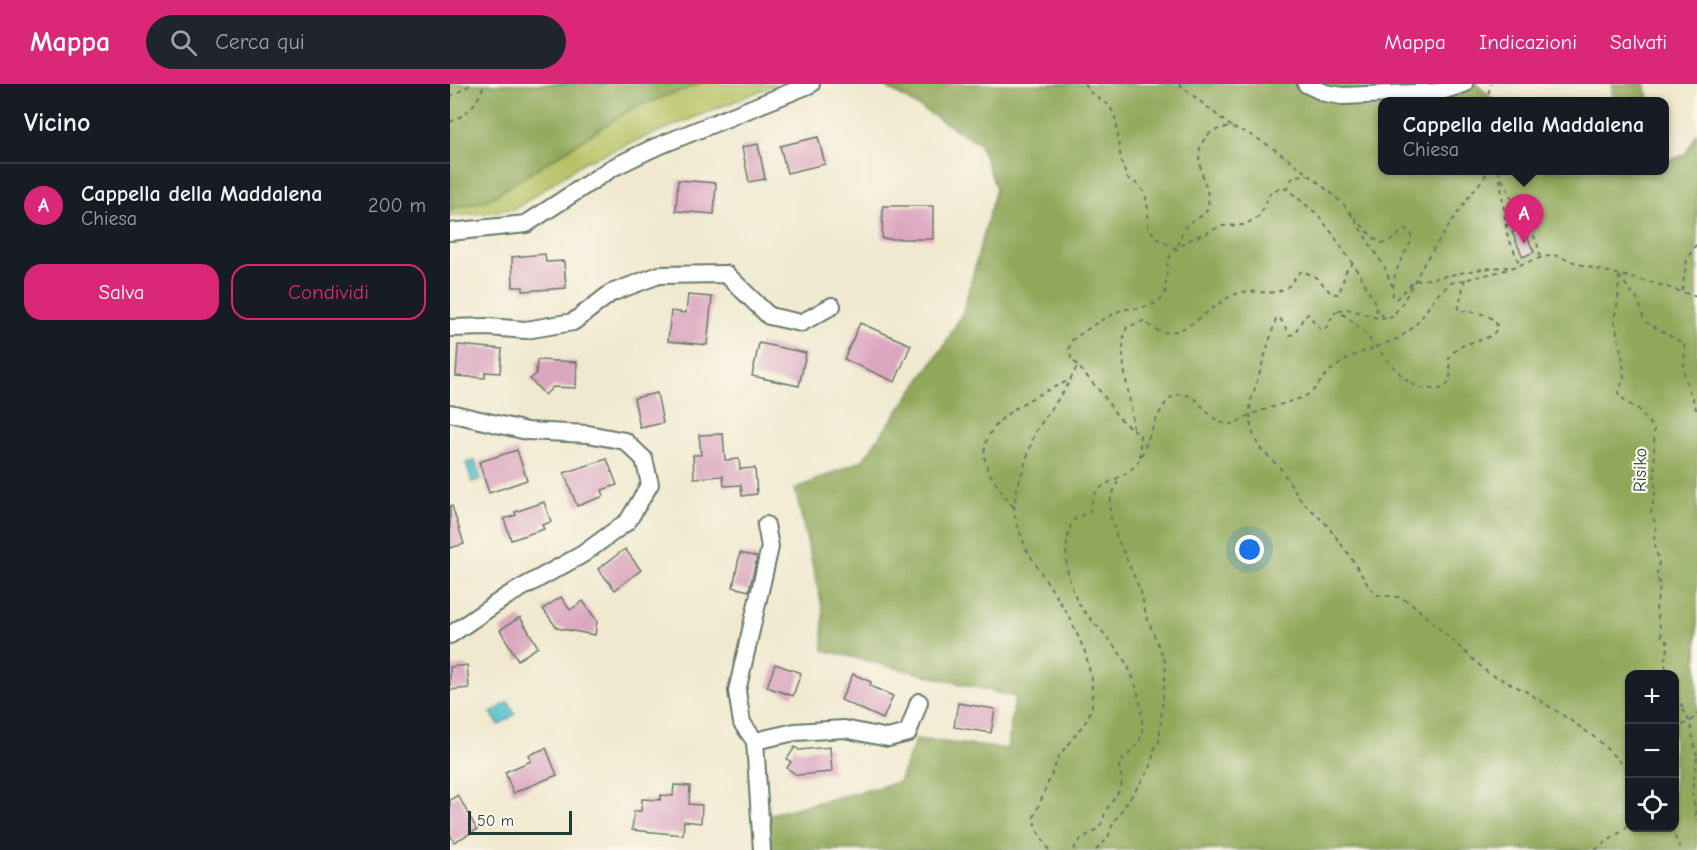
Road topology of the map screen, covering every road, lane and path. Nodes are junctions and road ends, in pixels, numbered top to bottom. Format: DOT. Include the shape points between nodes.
graph roads {
  1 [pos="472,84"];
  2 [pos="484,84"];
  3 [pos="811,84"];
  4 [pos="1085,84"];
  5 [pos="1179,84"];
  6 [pos="1306,84"];
  7 [pos="1464,84"];
  8 [pos="450,97"];
  9 [pos="450,122"];
  10 [pos="1233,129"];
  11 [pos="1308,175"];
  12 [pos="1487,175"];
  13 [pos="1500,175"];
  14 [pos="1287,189"];
  15 [pos="1348,209"];
  16 [pos="1522,219"];
  17 [pos="1507,226"];
  18 [pos="450,232"];
  19 [pos="1697,243"];
  20 [pos="1177,249"];
  21 [pos="1540,258"];
  22 [pos="1353,263"];
  23 [pos="1520,265"];
  24 [pos="1511,267"];
  25 [pos="1619,276"];
  26 [pos="1466,279"];
  27 [pos="1414,280"];
  28 [pos="1393,289"];
  29 [pos="1682,291"];
  30 [pos="1697,297"];
  31 [pos="832,306"];
  32 [pos="1335,312"];
  33 [pos="1386,318"];
  34 [pos="450,328"];
  35 [pos="1375,346"];
  36 [pos="1078,365"];
  37 [pos="1070,380"];
  38 [pos="450,413"];
  39 [pos="1697,413"];
  40 [pos="1251,414"];
  41 [pos="1133,429"];
  42 [pos="1140,459"];
  43 [pos="1119,478"];
  44 [pos="1014,509"];
  45 [pos="766,525"];
  46 [pos="450,635"];
  47 [pos="1667,670"];
  48 [pos="919,702"];
  49 [pos="1679,702"];
  50 [pos="1697,714"];
  51 [pos="1691,721"];
  52 [pos="1679,727"];
  53 [pos="755,741"];
  54 [pos="1697,756"];
  55 [pos="1625,768"];
  56 [pos="1697,820"];
  57 [pos="1625,829"];
  58 [pos="1673,832"];
  59 [pos="762,850"];
  60 [pos="1049,850"];
  61 [pos="1074,850"];
  62 [pos="1096,850"];
  63 [pos="1595,850"];
  64 [pos="1681,850"];
  1 -- 8 [label="path"];
  2 -- 9 [label="path" via="481,95 463,116"];
  3 -- 18 [label="street" via="612,168 526,224"];
  4 -- 20 [label="path" via="1110,106 1127,178 1145,193 1148,227 1158,239"];
  5 -- 10 [label="path"];
  6 -- 7 [label="street" via="1342,96 1440,92"];
  10 -- 11 [label="path" via="1249,134"];
  10 -- 20 [label="path" via="1217,129 1206,137 1200,150 1208,206 1204,215 1188,224"];
  11 -- 14 [label="path" via="1291,178"];
  11 -- 15 [label="path"];
  12 -- 27 [label="path"];
  13 -- 16 [label="path"];
  13 -- 17 [label="path"];
  14 -- 20 [label="path" via="1270,193 1260,216 1244,225 1222,226"];
  14 -- 22 [label="path" via="1317,214"];
  15 -- 28 [label="path" via="1384,266"];
  15 -- 28 [label="path" via="1370,236 1382,243 1390,242 1406,229 1410,232 1412,239 1397,264"];
  16 -- 17 [label="path"];
  16 -- 21 [label="path" via="1529,227"];
  17 -- 23 [label="path"];
  19 -- 29 [label="path" via="1687,259"];
  20 -- 36 [label="path" via="1168,259 1165,296 1157,303 1124,309 1072,340 1069,350"];
  21 -- 23 [label="path"];
  21 -- 25 [label="path" via="1554,255"];
  22 -- 33 [label="path" via="1377,312"];
  22 -- 41 [label="path" via="1346,271 1339,294 1332,294 1303,271 1281,291 1243,292 1226,297 1181,330 1157,331 1143,321 1127,327 1124,360"];
  23 -- 24 [label="path"];
  24 -- 26 [label="path"];
  24 -- 27 [label="path"];
  25 -- 29 [label="path"];
  25 -- 39 [label="path" via="1639,302 1644,321 1684,344 1686,384"];
  25 -- 47 [label="path, Risiko" via="1614,319 1624,378 1618,393 1654,429 1655,494 1651,512 1656,525 1654,541 1660,587 1656,608 1662,636 1670,644 1664,663"];
  26 -- 35 [label="path" via="1443,289 1409,331"];
  26 -- 35 [label="path" via="1458,310 1488,316 1498,328 1490,336 1456,348 1449,358 1449,384 1440,389 1416,386"];
  27 -- 28 [label="path" via="1396,299"];
  27 -- 33 [label="path" via="1399,308"];
  29 -- 30 [label="path"];
  31 -- 34 [label="street" via="801,323 770,316 726,274 659,275 611,293 573,322 526,330"];
  32 -- 33 [label="path" via="1344,308 1376,319"];
  32 -- 35 [label="path" via="1351,320"];
  32 -- 40 [label="path" via="1326,328 1320,329 1308,314 1290,335 1280,318 1276,319 1251,397"];
  35 -- 40 [label="path" via="1329,371 1304,397"];
  36 -- 37 [label="path"];
  36 -- 41 [label="path" via="1115,413"];
  37 -- 44 [label="path" via="1035,432"];
  37 -- 44 [label="path" via="1016,406 990,434 985,461"];
  38 -- 46 [label="street" via="527,431 588,434 625,441 644,459 650,484 628,521 583,554 507,596"];
  40 -- 42 [label="path" via="1226,424 1196,399 1177,394 1162,408"];
  40 -- 55 [label="path" via="1251,428 1259,447 1281,469 1300,500 1326,524 1369,587 1377,594 1410,602 1487,672 1570,720"];
  41 -- 42 [label="path" via="1140,434"];
  42 -- 43 [label="path"];
  43 -- 61 [label="path" via="1095,492 1090,511 1072,521 1065,561 1074,594 1085,613 1126,663 1141,710 1141,738 1119,763 1120,789 1101,825 1084,835"];
  43 -- 62 [label="path" via="1110,501 1110,514 1166,664 1159,742 1150,769 1113,823 1108,838"];
  44 -- 60 [label="path" via="1026,549 1069,616 1092,680 1092,708 1059,756 1034,817"];
  45 -- 53 [label="street" via="770,547 737,691 742,723"];
  48 -- 53 [label="street" via="908,733 888,738 844,729 795,732"];
  49 -- 51 [label="path"];
  50 -- 51 [label="path"];
  51 -- 52 [label="path"];
  51 -- 54 [label="path"];
  53 -- 59 [label="street"];
  54 -- 56 [label="path" via="1692,792"];
  57 -- 63 [label="path"];
  58 -- 64 [label="path"];
}
